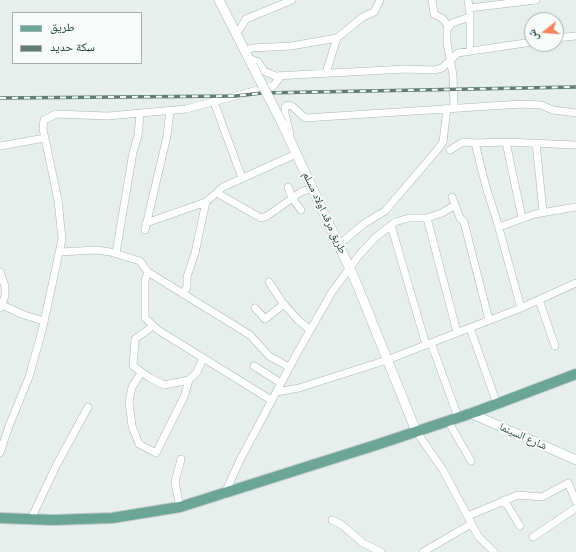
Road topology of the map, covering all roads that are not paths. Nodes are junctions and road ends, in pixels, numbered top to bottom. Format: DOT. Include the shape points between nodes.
graph roads {
  1 [pos="219,0"];
  2 [pos="292,0"];
  3 [pos="380,0"];
  4 [pos="432,0"];
  5 [pos="468,0"];
  6 [pos="536,0"];
  7 [pos="469,8"];
  8 [pos="470,17"];
  9 [pos="449,27"];
  10 [pos="236,35"];
  11 [pos="576,36"];
  12 [pos="564,37"];
  13 [pos="337,38"];
  14 [pos="524,43"];
  15 [pos="470,50"];
  16 [pos="248,58"];
  17 [pos="450,60"];
  18 [pos="326,73"];
  19 [pos="281,76"];
  20 [pos="214,102"];
  21 [pos="451,108"];
  22 [pos="170,111"];
  23 [pos="576,113"];
  24 [pos="140,114"];
  25 [pos="45,138"];
  26 [pos="291,142"];
  27 [pos="506,142"];
  28 [pos="475,143"];
  29 [pos="536,143"];
  30 [pos="576,145"];
  31 [pos="0,146"];
  32 [pos="450,150"];
  33 [pos="296,154"];
  34 [pos="242,178"];
  35 [pos="288,187"];
  36 [pos="312,188"];
  37 [pos="217,193"];
  38 [pos="452,197"];
  39 [pos="292,198"];
  40 [pos="206,202"];
  41 [pos="455,205"];
  42 [pos="576,207"];
  43 [pos="301,210"];
  44 [pos="543,212"];
  45 [pos="427,218"];
  46 [pos="522,218"];
  47 [pos="391,225"];
  48 [pos="499,227"];
  49 [pos="338,245"];
  50 [pos="59,252"];
  51 [pos="116,254"];
  52 [pos="350,270"];
  53 [pos="0,272"];
  54 [pos="148,272"];
  55 [pos="269,282"];
  56 [pos="576,283"];
  57 [pos="183,294"];
  58 [pos="539,300"];
  59 [pos="284,304"];
  60 [pos="1,307"];
  61 [pos="255,308"];
  62 [pos="521,308"];
  63 [pos="489,320"];
  64 [pos="44,321"];
  65 [pos="153,326"];
  66 [pos="470,328"];
  67 [pos="310,330"];
  68 [pos="457,332"];
  69 [pos="428,344"];
  70 [pos="555,346"];
  71 [pos="203,358"];
  72 [pos="387,360"];
  73 [pos="254,366"];
  74 [pos="290,367"];
  75 [pos="141,372"];
  76 [pos="576,374"];
  77 [pos="189,380"];
  78 [pos="281,383"];
  79 [pos="276,392"];
  80 [pos="271,400"];
  81 [pos="497,404"];
  82 [pos="88,407"];
  83 [pos="470,413"];
  84 [pos="453,419"];
  85 [pos="416,431"];
  86 [pos="0,453"];
  87 [pos="181,459"];
  88 [pos="576,460"];
  89 [pos="470,461"];
  90 [pos="224,495"];
  91 [pos="504,500"];
  92 [pos="576,500"];
  93 [pos="180,507"];
  94 [pos="576,508"];
  95 [pos="468,516"];
  96 [pos="0,518"];
  97 [pos="32,519"];
  98 [pos="332,520"];
  99 [pos="472,524"];
  100 [pos="520,526"];
  101 [pos="533,537"];
  102 [pos="381,552"];
  103 [pos="423,552"];
  104 [pos="494,552"];
  1 -- 10 [label="street, طريق مرقد اولاد مسلم"];
  2 -- 10 [label="street" via="246,19"];
  3 -- 13 [label="street" via="374,12 363,17"];
  4 -- 9 [label="street" via="434,14 443,19"];
  5 -- 7 [label="street"];
  6 -- 7 [label="street"];
  7 -- 8 [label="street"];
  8 -- 9 [label="street" via="459,20"];
  8 -- 15 [label="street"];
  9 -- 17 [label="street" via="446,29"];
  10 -- 16 [label="street, طريق مرقد اولاد مسلم"];
  11 -- 12 [label="street"];
  13 -- 16 [label="street" via="291,46 252,48"];
  13 -- 18 [label="street"];
  14 -- 15 [label="street"];
  15 -- 17 [label="street" via="458,53"];
  16 -- 19 [label="street" via="258,62 264,72"];
  16 -- 26 [label="street, طريق مرقد اولاد مسلم, bridge"];
  17 -- 18 [label="street" via="442,68 434,70"];
  17 -- 21 [label="street" via="453,75"];
  18 -- 19 [label="street"];
  19 -- 20 [label="street" via="273,86"];
  20 -- 22 [label="street"];
  20 -- 34 [label="street"];
  21 -- 23 [label="street" via="522,104 541,105 553,110"];
  21 -- 26 [label="street" via="305,118 292,106 287,105 285,114"];
  21 -- 49 [label="street" via="443,142 438,149 385,211"];
  22 -- 24 [label="street"];
  22 -- 40 [label="street" via="167,136 145,227"];
  24 -- 25 [label="street" via="56,114 44,120"];
  24 -- 51 [label="street"];
  25 -- 31 [label="street"];
  25 -- 50 [label="street" via="58,200 62,238"];
  26 -- 33 [label="street, طريق مرقد اولاد مسلم"];
  27 -- 28 [label="street"];
  27 -- 29 [label="street"];
  27 -- 46 [label="street"];
  28 -- 32 [label="street" via="463,142"];
  28 -- 48 [label="street"];
  29 -- 30 [label="street"];
  29 -- 44 [label="street"];
  33 -- 34 [label="street"];
  33 -- 36 [label="street, طريق مرقد اولاد مسلم"];
  34 -- 37 [label="street" via="223,187"];
  35 -- 39 [label="street"];
  36 -- 39 [label="street"];
  36 -- 49 [label="street, طريق مرقد اولاد مسلم"];
  37 -- 39 [label="street" via="261,218"];
  37 -- 40 [label="street"];
  38 -- 41 [label="street"];
  39 -- 43 [label="street"];
  40 -- 57 [label="street" via="187,277 187,287"];
  41 -- 45 [label="street"];
  41 -- 63 [label="street" via="464,222"];
  42 -- 44 [label="street"];
  44 -- 46 [label="street"];
  45 -- 47 [label="street" via="409,218"];
  45 -- 68 [label="street"];
  46 -- 48 [label="street"];
  47 -- 52 [label="street" via="360,254"];
  47 -- 69 [label="street"];
  48 -- 62 [label="street"];
  49 -- 52 [label="street, طريق مرقد اولاد مسلم"];
  50 -- 51 [label="street" via="96,250"];
  50 -- 64 [label="street"];
  51 -- 54 [label="street" via="140,261"];
  52 -- 67 [label="street" via="332,292"];
  52 -- 72 [label="street, طريق مرقد اولاد مسلم"];
  53 -- 60 [label="street" via="5,286"];
  54 -- 57 [label="street"];
  54 -- 65 [label="street" via="144,281 145,318"];
  55 -- 59 [label="street"];
  56 -- 58 [label="street"];
  57 -- 74 [label="street" via="250,335 269,356"];
  58 -- 62 [label="street"];
  58 -- 70 [label="street"];
  59 -- 61 [label="street" via="265,319"];
  59 -- 67 [label="street"];
  60 -- 64 [label="street"];
  62 -- 63 [label="street"];
  63 -- 66 [label="street"];
  64 -- 86 [label="street" via="29,377"];
  65 -- 71 [label="street"];
  65 -- 75 [label="street" via="135,339 133,366"];
  66 -- 68 [label="street"];
  66 -- 81 [label="street"];
  67 -- 74 [label="street"];
  68 -- 69 [label="street"];
  69 -- 72 [label="street"];
  69 -- 84 [label="street"];
  71 -- 77 [label="street" via="197,372"];
  71 -- 80 [label="street"];
  72 -- 79 [label="street" via="299,388"];
  72 -- 85 [label="street, طريق مرقد اولاد مسلم"];
  73 -- 78 [label="street"];
  74 -- 78 [label="street"];
  75 -- 77 [label="street" via="164,385"];
  75 -- 77 [label="street" via="132,387 129,402 132,426 139,444 156,453 184,397"];
  76 -- 81 [label="main road"];
  78 -- 79 [label="street"];
  79 -- 80 [label="street"];
  80 -- 90 [label="street"];
  81 -- 83 [label="main road"];
  82 -- 97 [label="street" via="56,466"];
  83 -- 84 [label="main road"];
  83 -- 88 [label="street, شارع السينما"];
  84 -- 85 [label="main road"];
  84 -- 89 [label="street"];
  85 -- 90 [label="main road"];
  85 -- 95 [label="street" via="443,470"];
  87 -- 93 [label="street" via="175,482"];
  90 -- 93 [label="main road"];
  91 -- 92 [label="street" via="518,495 542,496 568,483"];
  91 -- 95 [label="street"];
  91 -- 100 [label="street"];
  93 -- 97 [label="main road" via="112,518"];
  94 -- 101 [label="street"];
  95 -- 99 [label="street"];
  96 -- 97 [label="main road"];
  98 -- 102 [label="street" via="363,543"];
  99 -- 103 [label="street"];
  99 -- 104 [label="street" via="478,536"];
}
